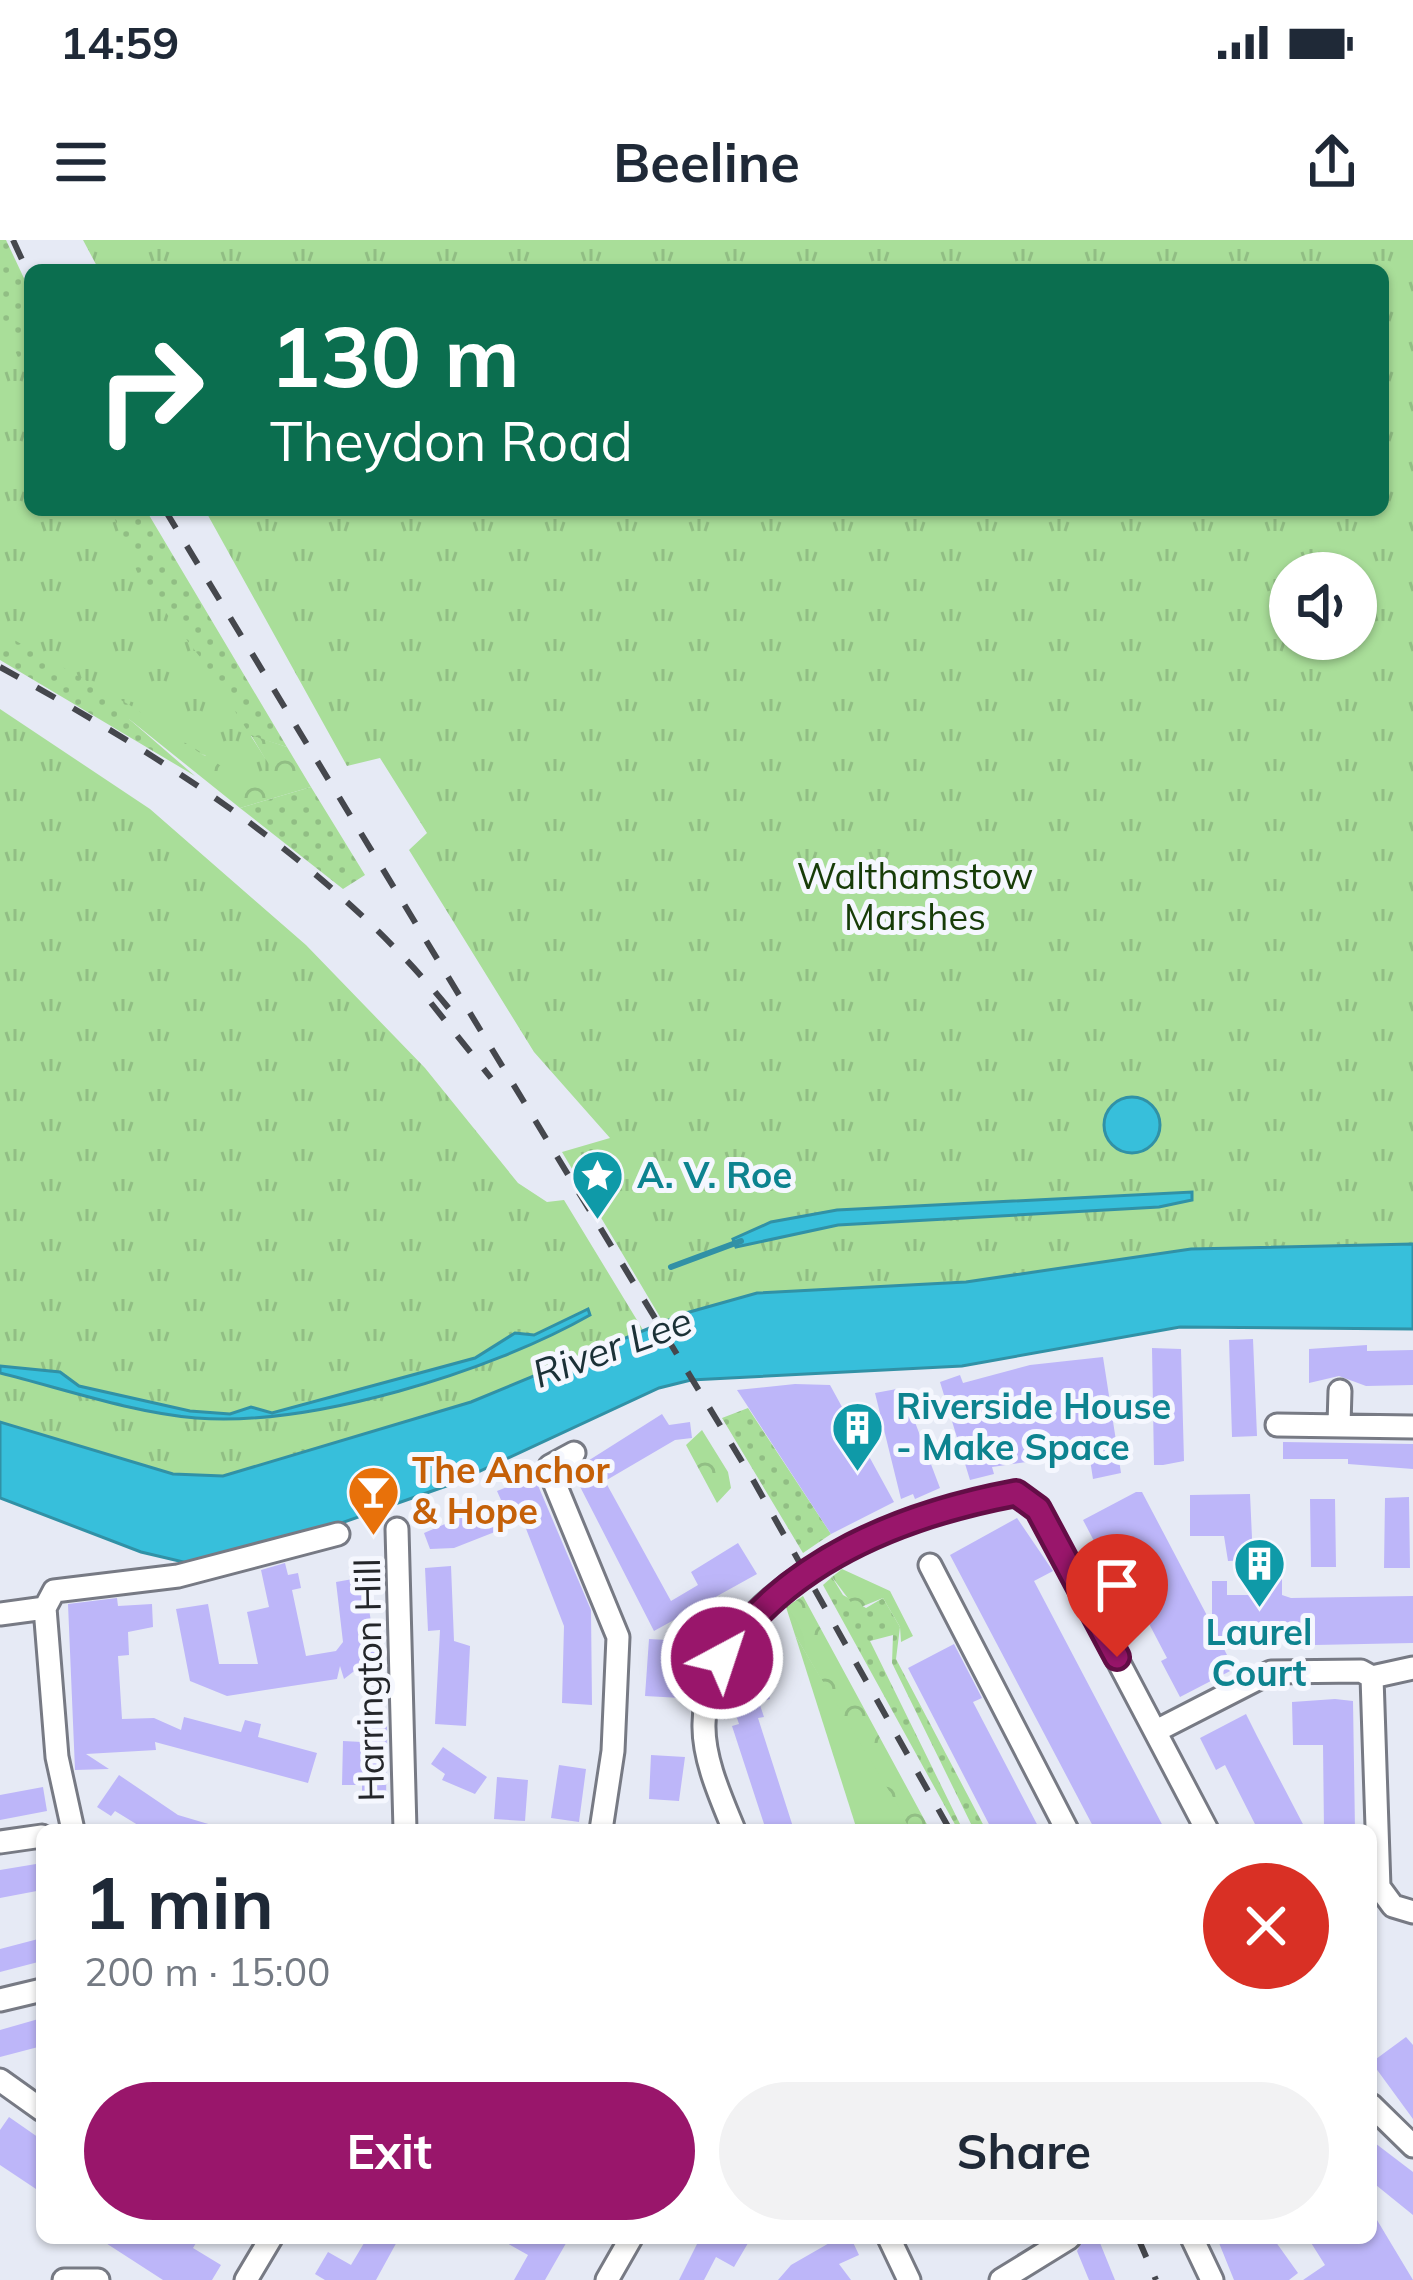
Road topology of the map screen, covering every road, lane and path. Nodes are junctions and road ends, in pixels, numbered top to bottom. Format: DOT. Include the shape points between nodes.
graph roads {
  1 [pos="1340,1390"];
  2 [pos="1339,1424"];
  3 [pos="1277,1425"];
  4 [pos="1413,1427"];
  5 [pos="574,1454"];
  6 [pos="397,1529"];
  7 [pos="338,1534"];
  8 [pos="930,1564"];
  9 [pos="45,1608"];
  10 [pos="0,1614"];
  11 [pos="1413,1668"];
  12 [pos="1372,1677"];
  13 [pos="1156,1731"];
  14 [pos="72,1824"];
  15 [pos="404,1824"];
  16 [pos="602,1824"];
  17 [pos="732,1824"];
  18 [pos="1064,1824"];
  19 [pos="1204,1824"];
  20 [pos="1377,1824"];
  21 [pos="1377,1827"];
  22 [pos="36,1837"];
  23 [pos="0,1843"];
  24 [pos="1413,1912"];
  25 [pos="36,1991"];
  26 [pos="0,2000"];
  27 [pos="0,2080"];
  28 [pos="36,2106"];
  29 [pos="1377,2111"];
  30 [pos="1413,2146"];
  31 [pos="267,2244"];
  32 [pos="628,2244"];
  33 [pos="892,2244"];
  34 [pos="1060,2244"];
  35 [pos="1195,2244"];
  36 [pos="64,2280"];
  37 [pos="98,2280"];
  38 [pos="246,2280"];
  39 [pos="607,2280"];
  40 [pos="909,2280"];
  41 [pos="1001,2280"];
  42 [pos="1212,2280"];
  1 -- 2 [label="street"];
  2 -- 3 [label="street"];
  2 -- 4 [label="street"];
  5 -- 16 [label="street" via="550,1472 618,1637"];
  6 -- 15 [label="street, Harrington Hill"];
  7 -- 9 [label="street" via="178,1576 55,1592"];
  8 -- 18 [label="street"];
  9 -- 10 [label="street"];
  9 -- 14 [label="street" via="57,1756"];
  11 -- 12 [label="street"];
  12 -- 13 [label="street" via="1276,1670"];
  12 -- 20 [label="street"];
  13 -- 17 [label="street" via="1038,1509 1016,1493 866,1536 773,1598 732,1642 704,1724"];
  13 -- 19 [label="street"];
  21 -- 24 [label="street" via="1379,1887 1393,1906"];
  22 -- 23 [label="street"];
  25 -- 26 [label="street"];
  27 -- 28 [label="street"];
  29 -- 30 [label="street"];
  31 -- 38 [label="street"];
  32 -- 39 [label="street"];
  33 -- 40 [label="street"];
  34 -- 41 [label="street"];
  35 -- 42 [label="street"];
  36 -- 37 [label="street"];
}
